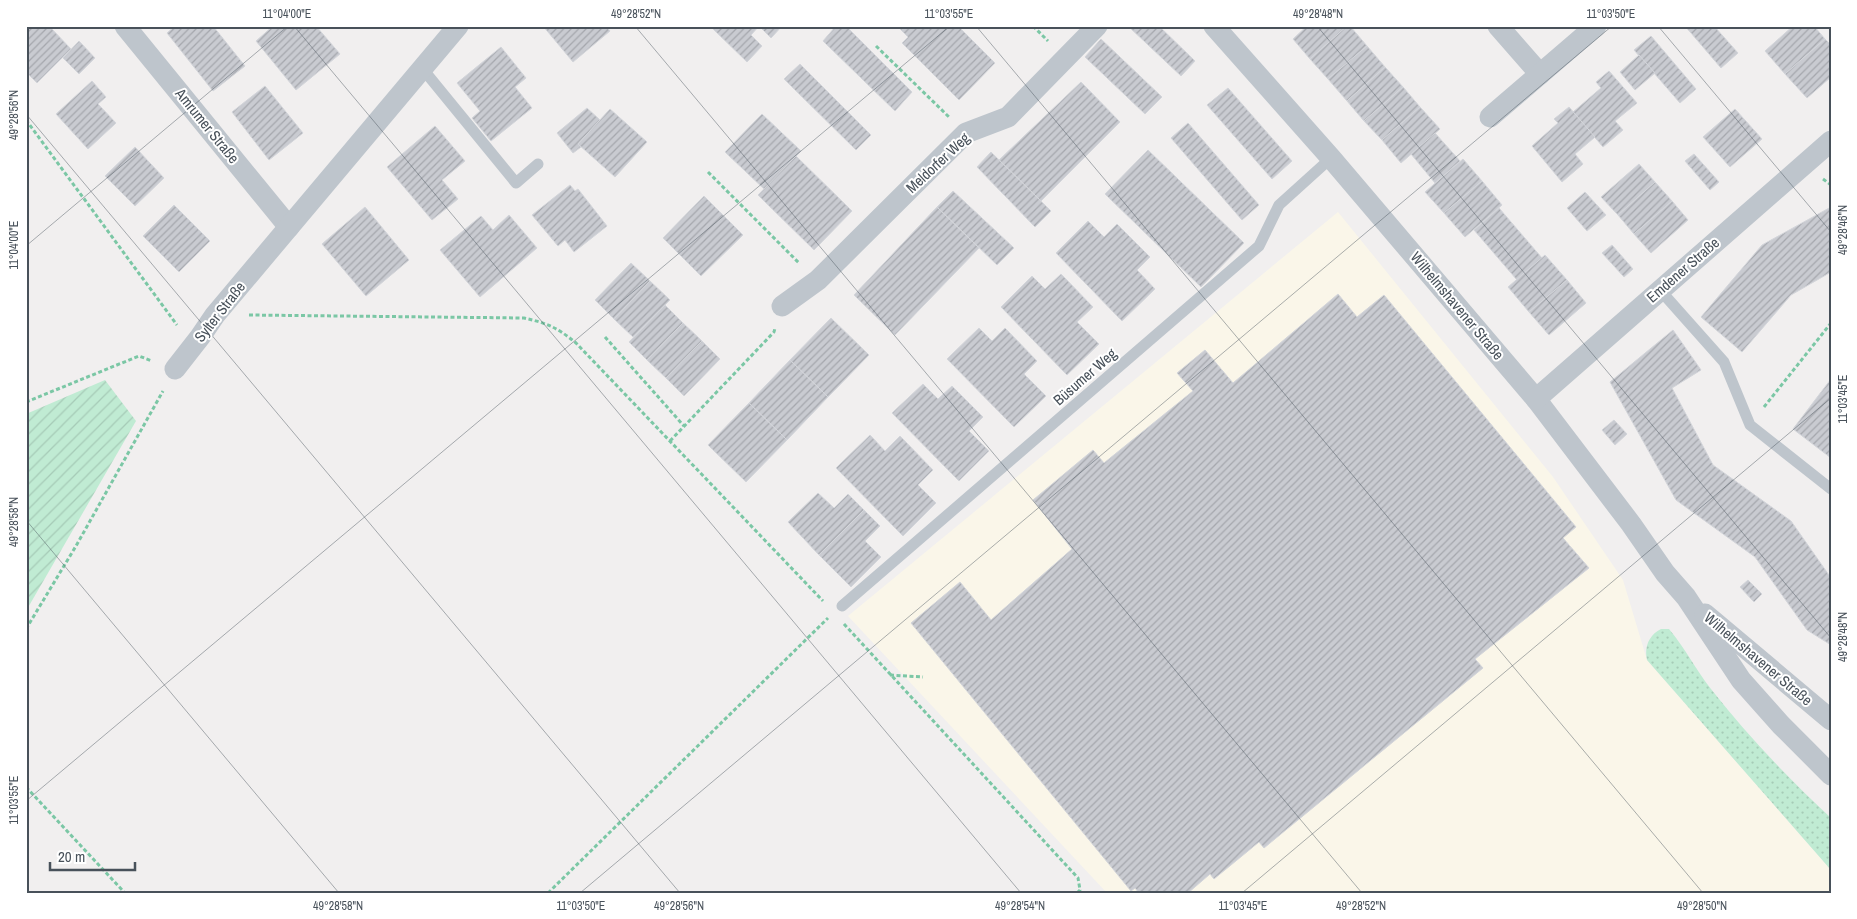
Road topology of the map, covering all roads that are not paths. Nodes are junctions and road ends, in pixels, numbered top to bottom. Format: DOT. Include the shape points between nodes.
graph roads {
  1 [pos="125,26"];
  2 [pos="458,26"];
  3 [pos="1097,26"];
  4 [pos="1214,26"];
  5 [pos="1498,26"];
  6 [pos="1596,26"];
  7 [pos="422,68"];
  8 [pos="1540,74"];
  9 [pos="1490,117"];
  10 [pos="1831,141"];
  11 [pos="1332,158"];
  12 [pos="538,164"];
  13 [pos="289,227"];
  14 [pos="1660,290"];
  15 [pos="782,306"];
  16 [pos="175,369"];
  17 [pos="1536,400"];
  18 [pos="1831,489"];
  19 [pos="1686,597"];
  20 [pos="838,609"];
  21 [pos="1831,720"];
  22 [pos="1831,775"];
  1 -- 13 [label="street, Amrumer Straße"];
  2 -- 7 [label="street, Sylter Straße"];
  3 -- 15 [label="street, Meldorfer Weg" via="1008,117 966,133 818,280"];
  4 -- 11 [label="street, Wilhelmshavener Straße"];
  5 -- 8 [label="street"];
  6 -- 8 [label="street"];
  7 -- 12 [label="lane" via="516,183"];
  7 -- 13 [label="street, Sylter Straße"];
  8 -- 9 [label="street"];
  10 -- 14 [label="street, Emdener Straße"];
  11 -- 17 [label="street, Wilhelmshavener Straße"];
  11 -- 20 [label="lane, Büsumer Weg" via="1279,205 1259,246"];
  13 -- 16 [label="street, Sylter Straße" via="215,314"];
  14 -- 17 [label="street, Emdener Straße"];
  14 -- 18 [label="lane" via="1724,362 1750,425"];
  17 -- 19 [label="street, Wilhelmshavener Straße"];
  19 -- 21 [label="street, Wilhelmshavener Straße"];
  19 -- 22 [label="street, Wilhelmshavener Straße" via="1741,680"];
}
